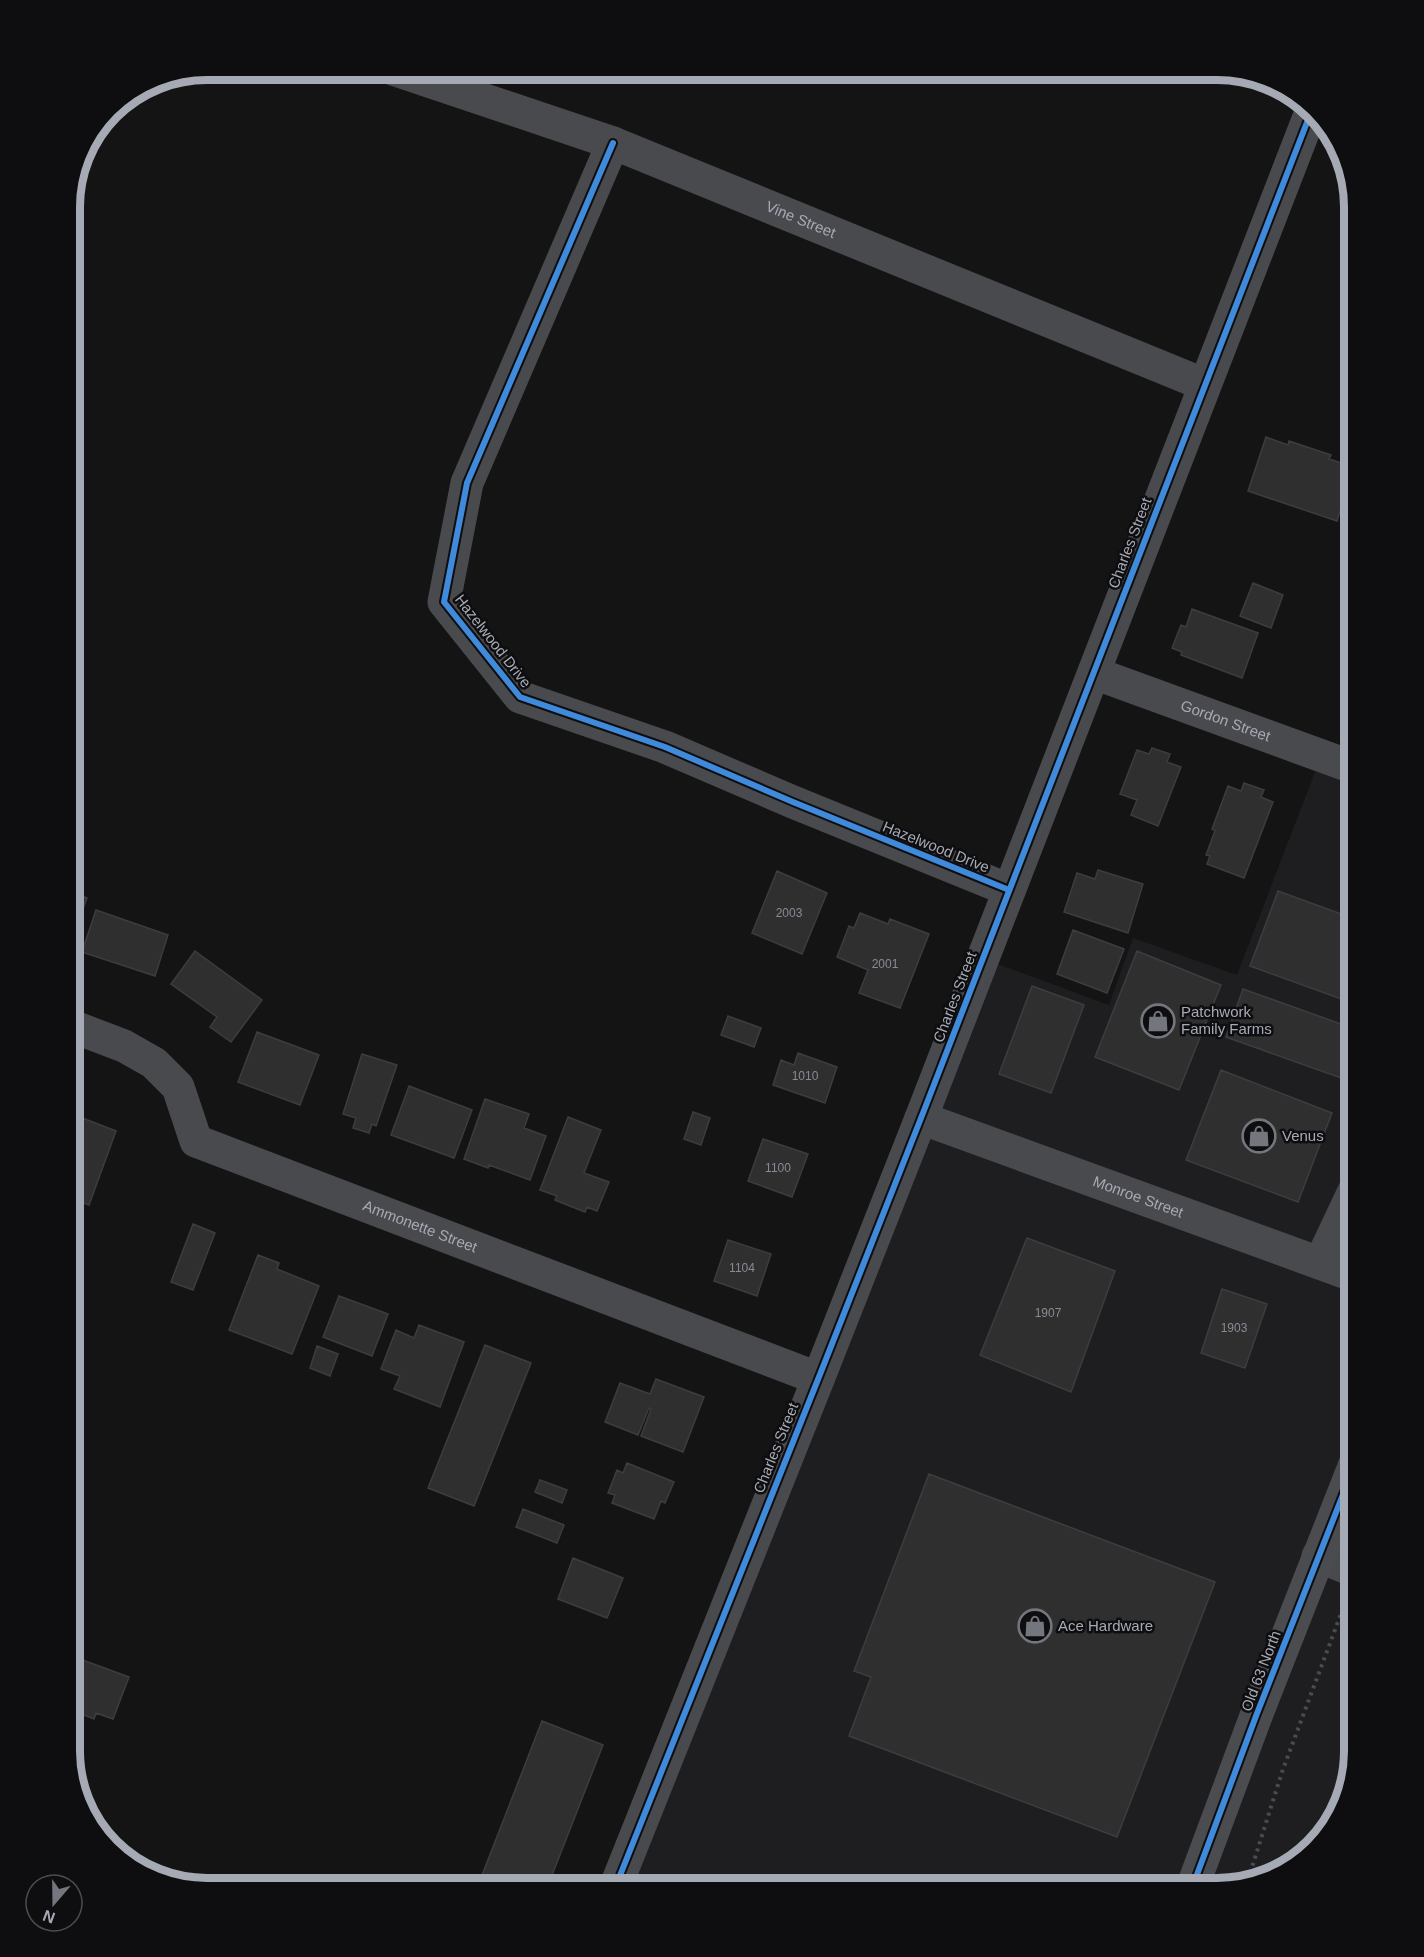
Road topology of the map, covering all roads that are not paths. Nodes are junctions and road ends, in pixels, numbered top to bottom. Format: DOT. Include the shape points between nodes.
graph roads {
  1 [pos="426,80"];
  2 [pos="1308,119"];
  3 [pos="613,143"];
  4 [pos="1203,384"];
  5 [pos="1094,673"];
  6 [pos="1344,764"];
  7 [pos="1009,890"];
  8 [pos="80,1028"];
  9 [pos="921,1118"];
  10 [pos="1344,1212"];
  11 [pos="1320,1263"];
  12 [pos="1344,1272"];
  13 [pos="817,1378"];
  14 [pos="1344,1491"];
  15 [pos="1318,1556"];
  16 [pos="1344,1579"];
  17 [pos="619,1877"];
  18 [pos="1196,1878"];
  1 -- 3 [label="street, Vine Street"];
  2 -- 4 [label="street, Charles Street"];
  3 -- 4 [label="street, Vine Street"];
  3 -- 7 [label="street, Hazelwood Drive" via="467,483 444,602 520,697 665,747"];
  4 -- 5 [label="street, Charles Street"];
  5 -- 6 [label="street, Gordon Street"];
  5 -- 7 [label="street, Charles Street"];
  7 -- 9 [label="street, Charles Street"];
  8 -- 13 [label="street, Ammonette Street" via="154,1063 178,1087 196,1141"];
  9 -- 11 [label="street, Monroe Street"];
  9 -- 13 [label="street, Charles Street"];
  10 -- 11 [label="street"];
  11 -- 12 [label="street, Monroe Street"];
  13 -- 17 [label="street, Charles Street"];
  14 -- 15 [label="main road, Old 63 North"];
  15 -- 16 [label="street"];
  15 -- 18 [label="main road, Old 63 North"];
}
